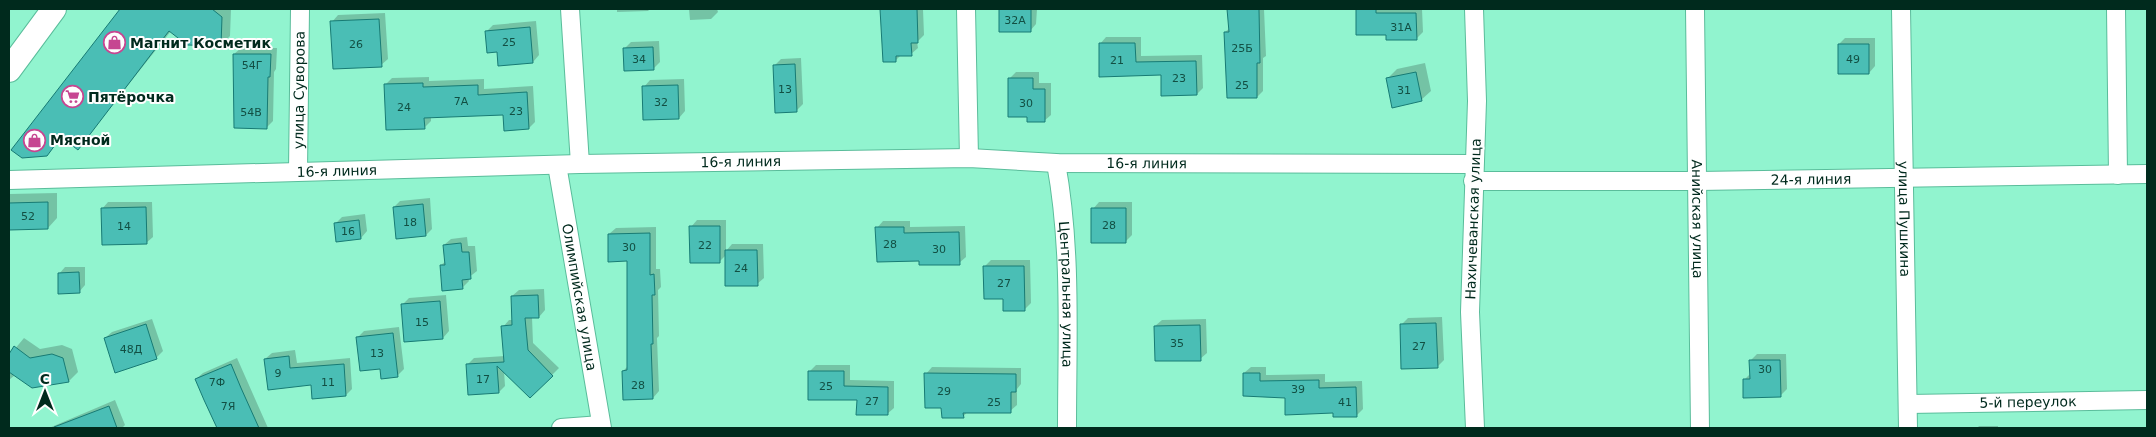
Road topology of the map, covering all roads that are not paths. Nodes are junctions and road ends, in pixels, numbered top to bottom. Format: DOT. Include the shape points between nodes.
graph roads {
  1 [pos="54,9"];
  2 [pos="300,9"];
  3 [pos="570,9"];
  4 [pos="966,9"];
  5 [pos="1474,9"];
  6 [pos="1694,9"];
  7 [pos="1901,9"];
  8 [pos="2116,9"];
  9 [pos="9,70"];
  10 [pos="970,158"];
  11 [pos="1056,163"];
  12 [pos="580,164"];
  13 [pos="557,165"];
  14 [pos="298,171"];
  15 [pos="1474,173"];
  16 [pos="2147,174"];
  17 [pos="2118,175"];
  18 [pos="1903,179"];
  19 [pos="9,180"];
  20 [pos="1698,181"];
  21 [pos="2147,400"];
  22 [pos="1908,404"];
  23 [pos="601,427"];
  24 [pos="561,428"];
  25 [pos="1067,428"];
  26 [pos="1475,428"];
  27 [pos="1700,428"];
  28 [pos="1908,428"];
  1 -- 9 [label="street"];
  2 -- 14 [label="street, улица Суворова"];
  3 -- 12 [label="street"];
  4 -- 10 [label="street"];
  5 -- 15 [label="street, Нахичеванская улица" via="1477,102"];
  6 -- 20 [label="street, Анийская улица"];
  7 -- 18 [label="street, улица Пушкина"];
  8 -- 17 [label="street"];
  10 -- 11 [label="street, 16-я линия"];
  10 -- 12 [label="street, 16-я линия"];
  11 -- 15 [label="street, 16-я линия"];
  11 -- 25 [label="street, Центральная улица" via="1066,247"];
  12 -- 13 [label="street, 16-я линия"];
  13 -- 14 [label="street, 16-я линия"];
  13 -- 23 [label="street, Олимпийская улица"];
  14 -- 19 [label="street, 16-я линия"];
  15 -- 20 [label="street, 24-я линия"];
  15 -- 26 [label="street, Нахичеванская улица" via="1470,312"];
  16 -- 17 [label="street, 24-я линия"];
  17 -- 18 [label="street, 24-я линия"];
  18 -- 20 [label="street, 24-я линия"];
  18 -- 22 [label="street, улица Пушкина"];
  20 -- 27 [label="street, Анийская улица"];
  21 -- 22 [label="street, 5-й переулок"];
  22 -- 28 [label="street, улица Пушкина"];
  23 -- 24 [label="street"];
}
